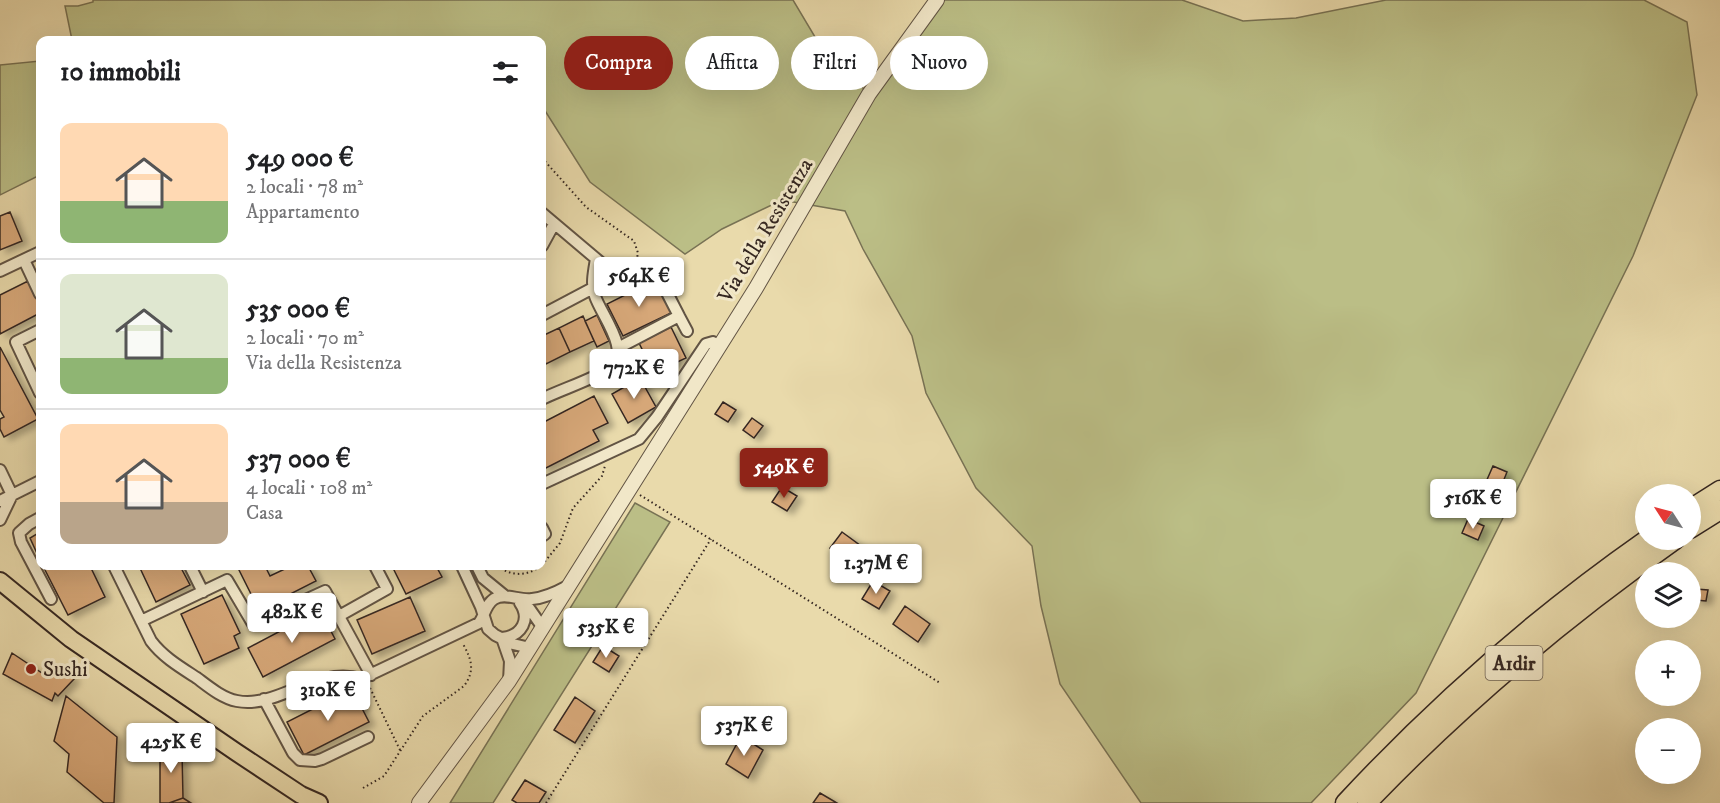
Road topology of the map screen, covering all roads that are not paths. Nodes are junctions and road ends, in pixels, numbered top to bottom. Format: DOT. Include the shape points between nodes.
graph roads {
  1 [pos="937,0"];
  2 [pos="546,217"];
  3 [pos="554,224"];
  4 [pos="546,239"];
  5 [pos="36,254"];
  6 [pos="596,259"];
  7 [pos="24,260"];
  8 [pos="0,271"];
  9 [pos="661,281"];
  10 [pos="623,282"];
  11 [pos="36,286"];
  12 [pos="593,288"];
  13 [pos="546,313"];
  14 [pos="679,316"];
  15 [pos="687,331"];
  16 [pos="36,332"];
  17 [pos="720,346"];
  18 [pos="618,348"];
  19 [pos="36,384"];
  20 [pos="546,397"];
  21 [pos="0,471"];
  22 [pos="546,482"];
  23 [pos="36,484"];
  24 [pos="1720,490"];
  25 [pos="12,495"];
  26 [pos="0,501"];
  27 [pos="1701,502"];
  28 [pos="1720,510"];
  29 [pos="0,520"];
  30 [pos="36,520"];
  31 [pos="1701,523"];
  32 [pos="1635,548"];
  33 [pos="1661,550"];
  34 [pos="116,570"];
  35 [pos="192,570"];
  36 [pos="377,570"];
  37 [pos="464,570"];
  38 [pos="482,570"];
  39 [pos="3,582"];
  40 [pos="569,586"];
  41 [pos="203,592"];
  42 [pos="51,599"];
  43 [pos="513,599"];
  44 [pos="484,615"];
  45 [pos="339,616"];
  46 [pos="141,621"];
  47 [pos="543,628"];
  48 [pos="460,632"];
  49 [pos="491,633"];
  50 [pos="502,638"];
  51 [pos="530,648"];
  52 [pos="368,676"];
  53 [pos="509,681"];
  54 [pos="264,699"];
  55 [pos="368,737"];
  56 [pos="433,783"];
  57 [pos="305,799"];
  58 [pos="319,803"];
  59 [pos="410,803"];
  60 [pos="419,803"];
  61 [pos="1345,803"];
  62 [pos="1366,803"];
  1 -- 17 [label="street, Via della Resistenza" via="869,94"];
  2 -- 3 [label="street"];
  3 -- 4 [label="street"];
  3 -- 6 [label="street"];
  5 -- 7 [label="street"];
  6 -- 10 [label="street"];
  6 -- 12 [label="street"];
  7 -- 8 [label="street"];
  7 -- 11 [label="street"];
  9 -- 14 [label="street"];
  12 -- 13 [label="street"];
  12 -- 18 [label="street"];
  14 -- 15 [label="street"];
  14 -- 18 [label="street"];
  16 -- 19 [label="street" via="16,342"];
  17 -- 22 [label="street" via="713,342 706,345 639,439"];
  17 -- 40 [label="street, Via della Resistenza"];
  18 -- 20 [label="street" via="616,362 609,369"];
  21 -- 25 [label="street"];
  23 -- 25 [label="street"];
  24 -- 27 [label="highway"];
  25 -- 26 [label="street"];
  25 -- 29 [label="street"];
  28 -- 31 [label="highway"];
  30 -- 42 [label="street" via="19,533"];
  32 -- 61 [label="highway, A1dir" via="1545,615 1483,668"];
  33 -- 62 [label="highway, A1dir" via="1522,656 1456,714"];
  34 -- 46 [label="street"];
  35 -- 41 [label="street"];
  36 -- 45 [label="street" via="387,589"];
  37 -- 44 [label="street"];
  38 -- 43 [label="street" via="490,585"];
  39 -- 57 [label="main road" via="71,639"];
  40 -- 43 [label="street" via="541,598"];
  40 -- 47 [label="street, Via della Resistenza"];
  41 -- 45 [label="street" via="227,580 253,624 325,591"];
  41 -- 46 [label="street"];
  43 -- 44 [label="street" via="492,600"];
  43 -- 47 [label="street" via="529,608"];
  43 -- 50 [label="street" via="525,616 523,628"];
  44 -- 48 [label="street" via="478,623"];
  44 -- 49 [label="street"];
  45 -- 52 [label="street"];
  46 -- 54 [label="street" via="159,652 217,692 237,701"];
  47 -- 51 [label="street, Via della Resistenza"];
  48 -- 49 [label="street" via="479,629"];
  48 -- 52 [label="street"];
  49 -- 50 [label="street"];
  50 -- 51 [label="street"];
  50 -- 53 [label="street" via="510,661"];
  51 -- 53 [label="street, Via della Resistenza"];
  52 -- 54 [label="street" via="361,680 341,675 324,678"];
  53 -- 56 [label="street, Via della Resistenza"];
  54 -- 55 [label="street" via="292,753 300,760 322,759"];
  56 -- 59 [label="street, Via della Resistenza"];
  56 -- 60 [label="street, Via della Resistenza"];
  57 -- 58 [label="main road"];
}
